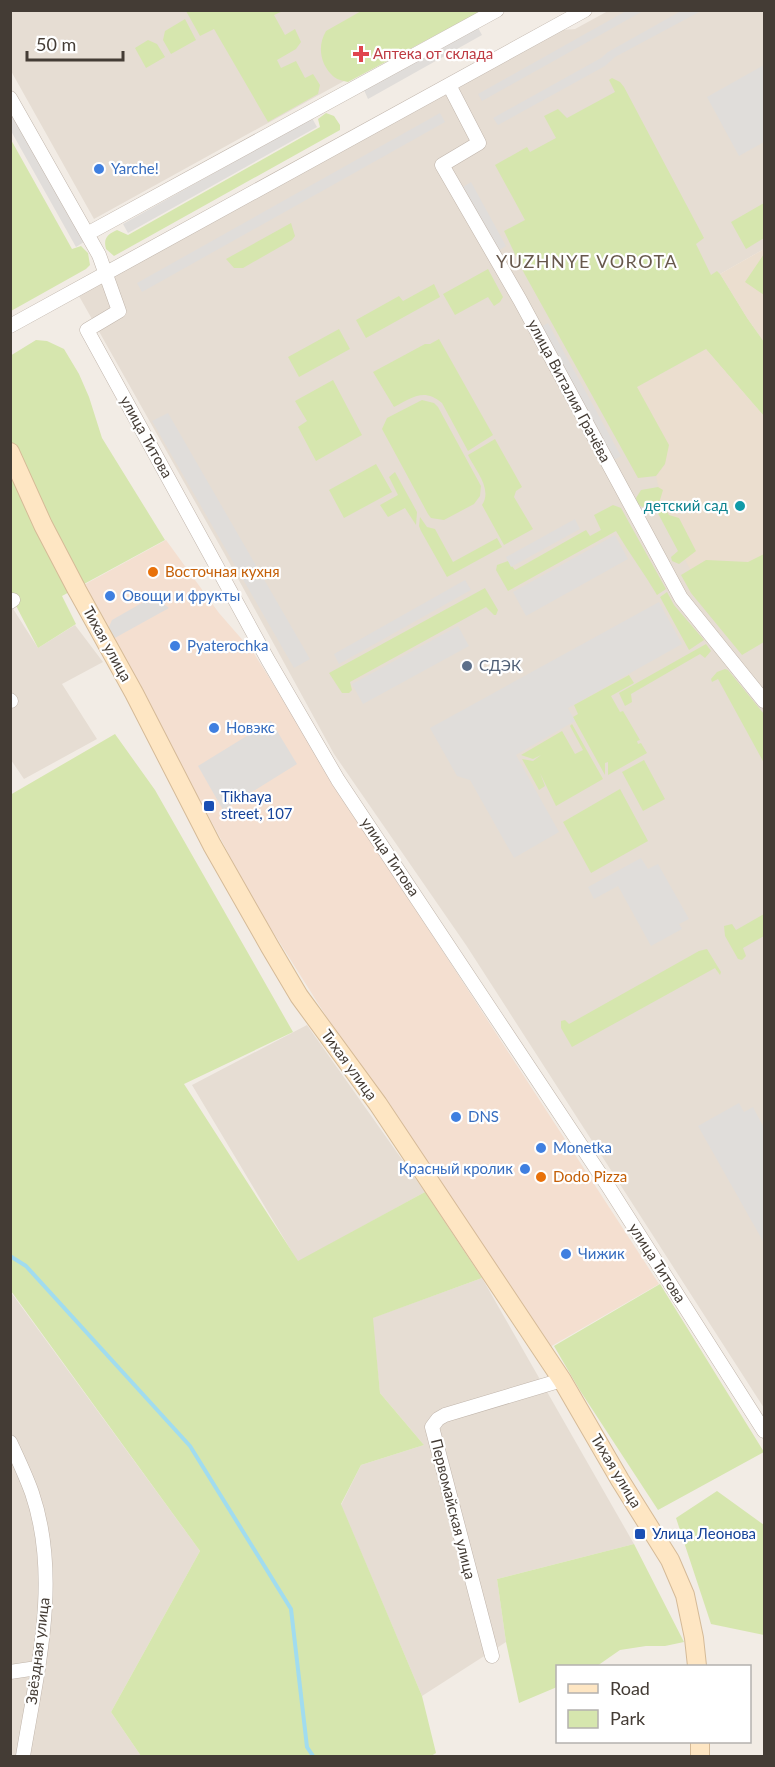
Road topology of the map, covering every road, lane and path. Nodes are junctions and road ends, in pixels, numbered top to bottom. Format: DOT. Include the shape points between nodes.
graph roads {
  1 [pos="497,10"];
  2 [pos="585,10"];
  3 [pos="449,85"];
  4 [pos="10,98"];
  5 [pos="87,234"];
  6 [pos="105,273"];
  7 [pos="10,326"];
  8 [pos="10,452"];
  9 [pos="765,701"];
  10 [pos="562,1380"];
  11 [pos="765,1431"];
  12 [pos="10,1442"];
  13 [pos="492,1656"];
  14 [pos="697,1665"];
  15 [pos="37,1668"];
  16 [pos="10,1672"];
  17 [pos="23,1756"];
  1 -- 5 [label="street"];
  2 -- 3 [label="street"];
  3 -- 6 [label="street"];
  3 -- 9 [label="street, улица Виталия Грачёва" via="479,143 442,165 520,300 681,598"];
  4 -- 5 [label="street"];
  5 -- 6 [label="street"];
  6 -- 7 [label="street"];
  6 -- 11 [label="street, улица Титова" via="119,311 87,330 268,660 338,780 608,1186"];
  8 -- 10 [label="street, Тихая улица" via="48,534 258,928 299,996 378,1104"];
  10 -- 13 [label="street, Первомайская улица" via="445,1415 432,1427"];
  10 -- 14 [label="street, Тихая улица" via="670,1560 685,1595"];
  12 -- 15 [label="street, Звёздная улица" via="32,1494 44,1548 46,1601"];
  15 -- 16 [label="street"];
  15 -- 17 [label="street, Звёздная улица"];
}
